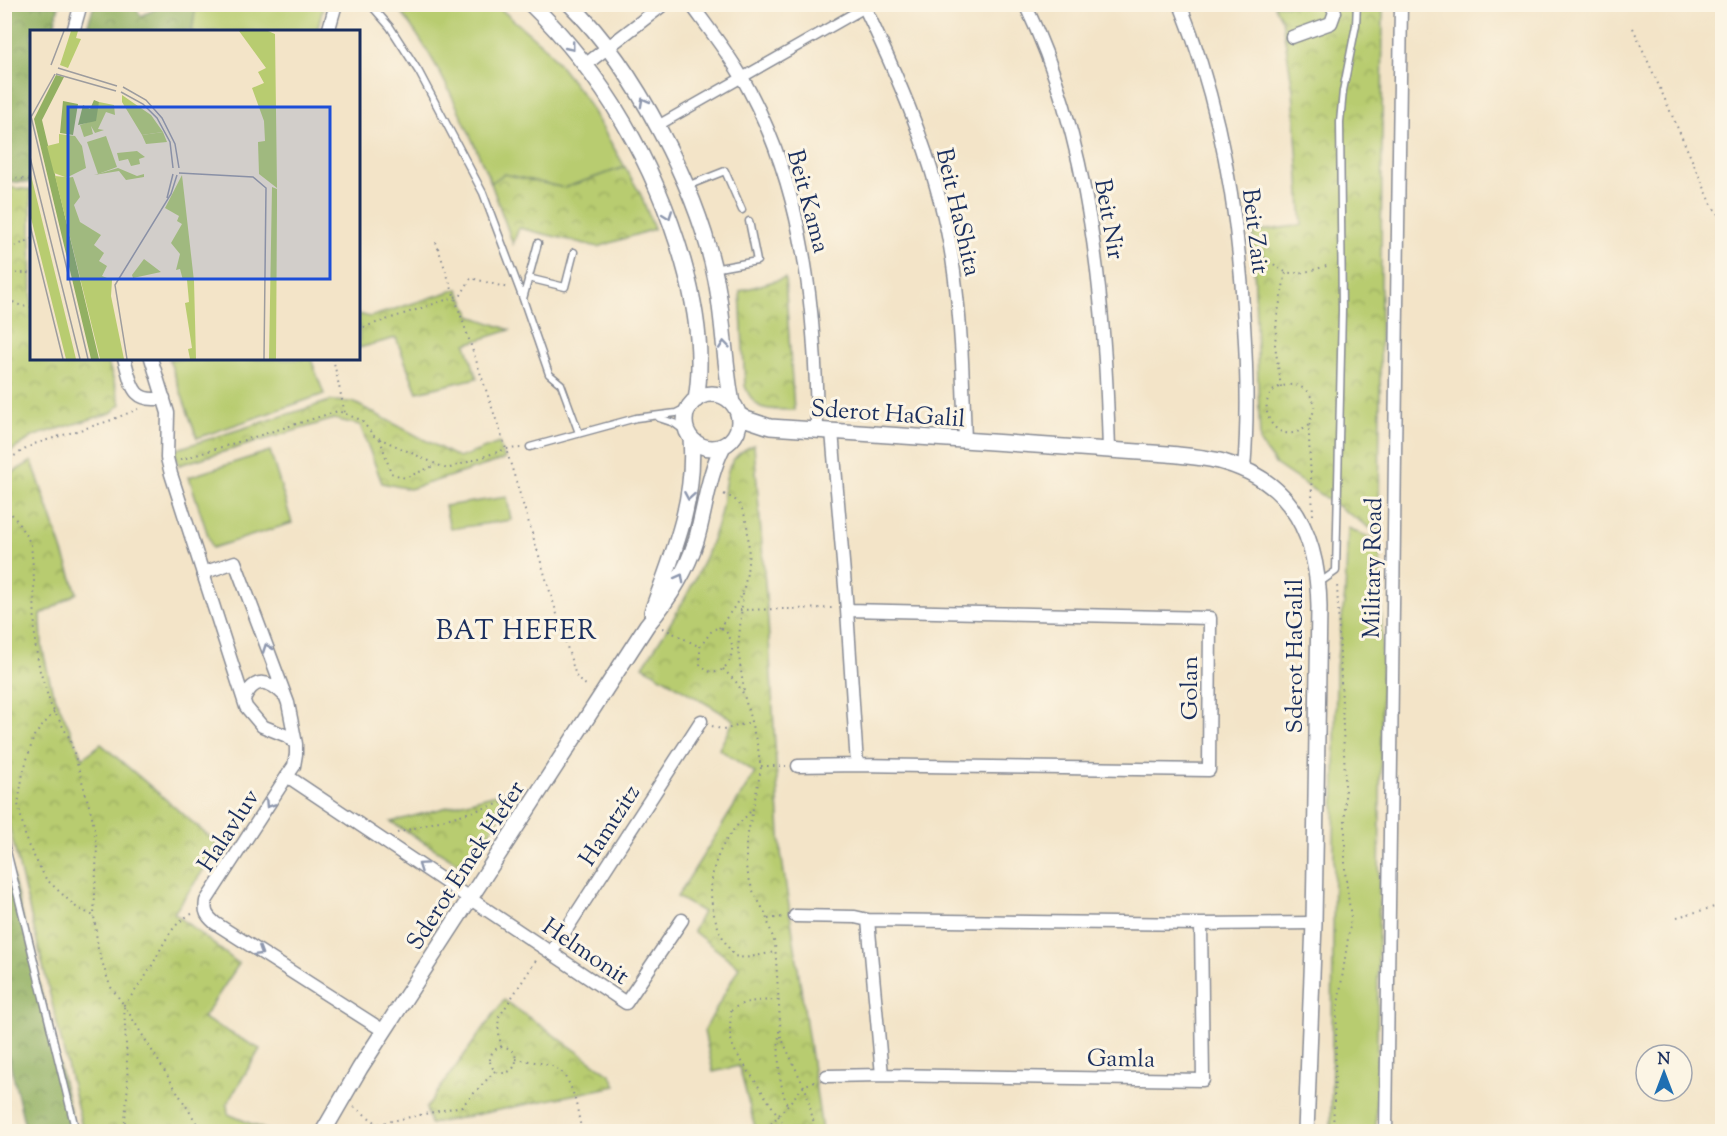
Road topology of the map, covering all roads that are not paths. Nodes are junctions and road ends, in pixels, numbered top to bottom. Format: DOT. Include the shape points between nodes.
graph roads {
  1 [pos="81,4"];
  2 [pos="336,4"];
  3 [pos="370,4"];
  4 [pos="531,4"];
  5 [pos="570,4"];
  6 [pos="664,4"];
  7 [pos="691,4"];
  8 [pos="1025,4"];
  9 [pos="1180,4"];
  10 [pos="1331,4"];
  11 [pos="1357,4"];
  12 [pos="1401,4"];
  13 [pos="867,6"];
  14 [pos="74,30"];
  15 [pos="329,30"];
  16 [pos="1292,37"];
  17 [pos="608,48"];
  18 [pos="585,65"];
  19 [pos="742,78"];
  20 [pos="657,126"];
  21 [pos="686,186"];
  22 [pos="742,210"];
  23 [pos="749,221"];
  24 [pos="537,243"];
  25 [pos="574,252"];
  26 [pos="713,269"];
  27 [pos="528,278"];
  28 [pos="523,299"];
  29 [pos="125,360"];
  30 [pos="152,360"];
  31 [pos="164,398"];
  32 [pos="693,403"];
  33 [pos="735,408"];
  34 [pos="656,416"];
  35 [pos="770,427"];
  36 [pos="825,431"];
  37 [pos="579,433"];
  38 [pos="735,435"];
  39 [pos="690,436"];
  40 [pos="965,441"];
  41 [pos="723,446"];
  42 [pos="530,447"];
  43 [pos="1108,450"];
  44 [pos="1244,469"];
  45 [pos="203,573"];
  46 [pos="1319,583"];
  47 [pos="847,610"];
  48 [pos="649,623"];
  49 [pos="285,696"];
  50 [pos="244,699"];
  51 [pos="291,715"];
  52 [pos="702,721"];
  53 [pos="262,726"];
  54 [pos="296,744"];
  55 [pos="798,765"];
  56 [pos="857,765"];
  57 [pos="287,776"];
  58 [pos="4,839"];
  59 [pos="471,899"];
  60 [pos="795,916"];
  61 [pos="682,920"];
  62 [pos="868,920"];
  63 [pos="1314,923"];
  64 [pos="1201,924"];
  65 [pos="548,951"];
  66 [pos="384,1031"];
  67 [pos="882,1074"];
  68 [pos="827,1076"];
  69 [pos="75,1131"];
  70 [pos="323,1131"];
  71 [pos="1306,1131"];
  72 [pos="1386,1131"];
  1 -- 14 [label="street"];
  2 -- 15 [label="street"];
  3 -- 28 [label="lane" via="419,72 483,193"];
  4 -- 18 [label="street, one-way"];
  5 -- 17 [label="street"];
  6 -- 17 [label="street"];
  7 -- 19 [label="street, Beit Kama"];
  8 -- 43 [label="street, Beit Nir" via="1065,113 1089,218 1107,372"];
  9 -- 44 [label="street, Beit Zait" via="1209,90 1226,162 1239,250 1248,431"];
  10 -- 16 [label="street" via="1335,12 1331,23"];
  11 -- 46 [label="lane" via="1340,122 1336,571"];
  12 -- 72 [label="street, Military Road"];
  13 -- 19 [label="street"];
  13 -- 40 [label="street, Beit HaShita" via="916,125 944,220 962,347"];
  17 -- 18 [label="street"];
  20 -- 17 [label="street, one-way"];
  18 -- 32 [label="street, one-way" via="639,148 675,233 688,277 698,337 699,371"];
  19 -- 20 [label="street"];
  19 -- 36 [label="street, Beit Kama" via="770,137 801,241"];
  20 -- 21 [label="street"];
  21 -- 22 [label="lane" via="725,171"];
  21 -- 26 [label="street"];
  23 -- 26 [label="lane" via="757,261"];
  24 -- 27 [label="lane"];
  25 -- 27 [label="lane" via="565,287"];
  33 -- 26 [label="street, one-way"];
  27 -- 28 [label="lane"];
  28 -- 37 [label="lane" via="549,374 561,384"];
  29 -- 31 [label="street" via="140,397"];
  30 -- 31 [label="street"];
  31 -- 45 [label="street" via="169,427 168,463"];
  32 -- 33 [label="street" via="710,394 718,395"];
  32 -- 34 [label="lane" via="676,413"];
  32 -- 39 [label="street" via="685,421"];
  33 -- 35 [label="street, Sderot HaGalil" via="746,419"];
  33 -- 38 [label="street" via="739,427"];
  34 -- 37 [label="lane"];
  34 -- 39 [label="lane" via="674,423"];
  35 -- 36 [label="street, Sderot HaGalil"];
  35 -- 38 [label="street, Sderot HaGalil"];
  36 -- 40 [label="street, Sderot HaGalil"];
  36 -- 47 [label="street"];
  37 -- 42 [label="lane"];
  38 -- 41 [label="street"];
  39 -- 41 [label="street" via="706,448"];
  39 -- 48 [label="street, Sderot Emek Hefer, one-way" via="693,460 689,501"];
  40 -- 43 [label="street, Sderot HaGalil"];
  48 -- 41 [label="street, Sderot Emek Hefer, one-way" via="672,593 689,560"];
  43 -- 44 [label="street, Sderot HaGalil" via="1221,461"];
  44 -- 46 [label="street, Sderot HaGalil" via="1282,495 1296,513 1316,561"];
  49 -- 45 [label="street, one-way" via="235,562"];
  45 -- 50 [label="street"];
  46 -- 63 [label="street, Sderot HaGalil"];
  47 -- 56 [label="street"];
  47 -- 56 [label="street, Golan" via="1210,618 1209,770"];
  48 -- 59 [label="street, Sderot Emek Hefer"];
  49 -- 50 [label="street" via="264,682 252,687"];
  49 -- 51 [label="street"];
  50 -- 53 [label="street"];
  51 -- 53 [label="street" via="284,724"];
  51 -- 54 [label="street"];
  52 -- 65 [label="street, Hamtzitz"];
  53 -- 54 [label="street"];
  54 -- 57 [label="street" via="294,766"];
  55 -- 56 [label="street, Golan"];
  59 -- 57 [label="street, Halavluv, one-way"];
  57 -- 66 [label="street, Halavluv, one-way" via="204,909 215,923"];
  58 -- 69 [label="lane"];
  59 -- 65 [label="street, Helmonit"];
  59 -- 66 [label="street, Sderot Emek Hefer"];
  60 -- 62 [label="street"];
  61 -- 65 [label="street, Helmonit" via="626,1003"];
  62 -- 64 [label="street"];
  62 -- 67 [label="street"];
  63 -- 64 [label="street"];
  63 -- 71 [label="street, Sderot HaGalil"];
  64 -- 67 [label="street, Gamla" via="1203,1080"];
  66 -- 70 [label="street, Sderot Emek Hefer"];
  67 -- 68 [label="street, Gamla"];
}
